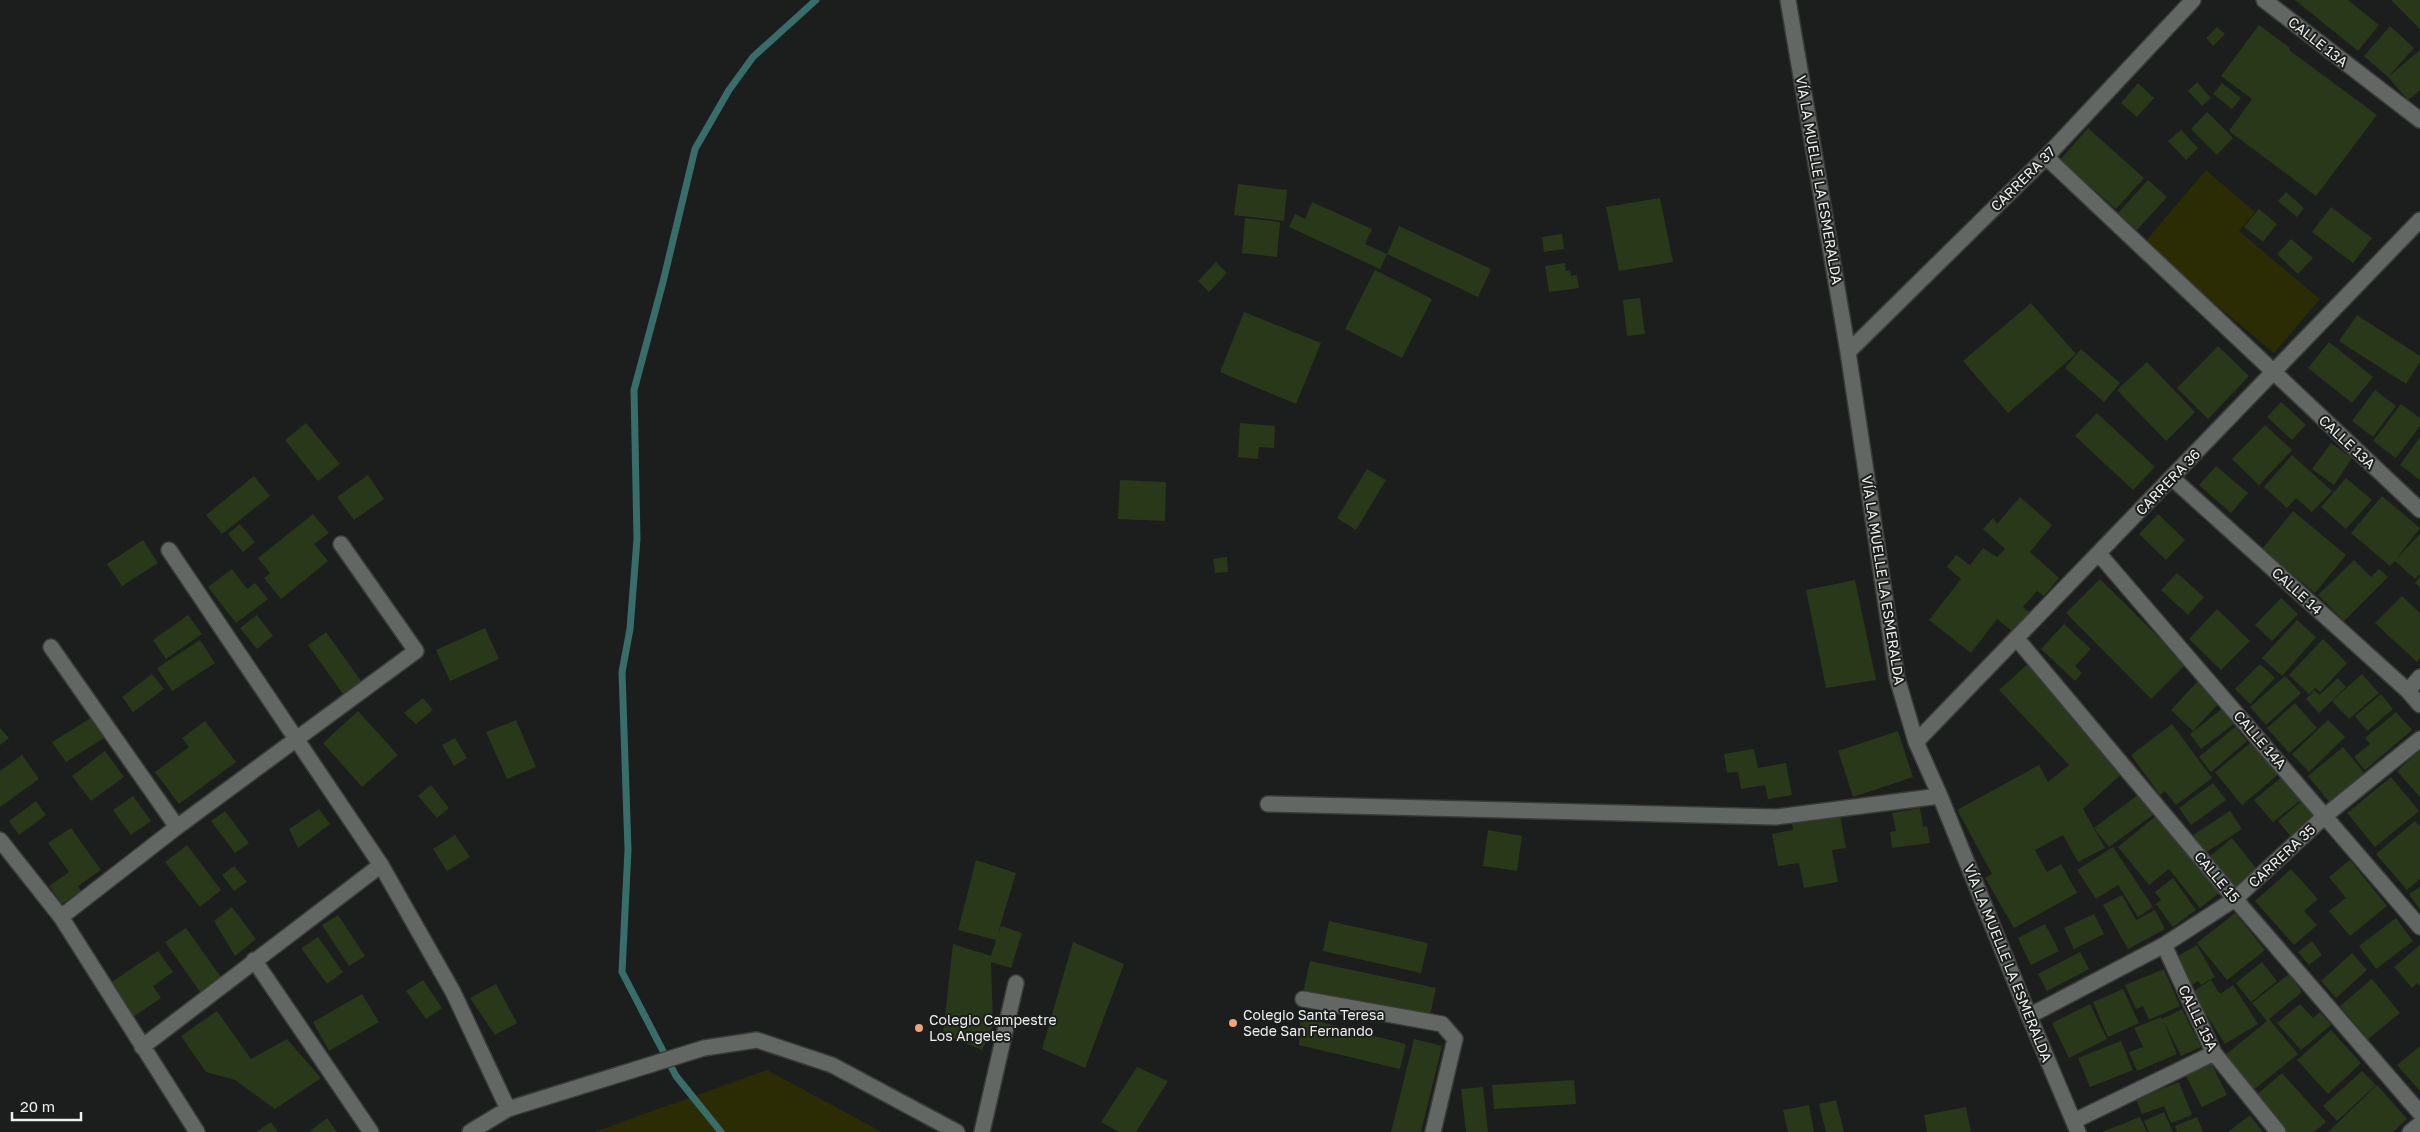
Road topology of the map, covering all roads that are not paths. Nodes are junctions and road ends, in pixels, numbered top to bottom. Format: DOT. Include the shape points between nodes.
graph roads {
  1 [pos="1788,0"];
  2 [pos="2193,0"];
  3 [pos="2264,0"];
  4 [pos="2420,120"];
  5 [pos="2046,157"];
  6 [pos="2420,220"];
  7 [pos="1848,352"];
  8 [pos="2273,373"];
  9 [pos="2172,478"];
  10 [pos="2420,510"];
  11 [pos="341,544"];
  12 [pos="169,550"];
  13 [pos="2099,554"];
  14 [pos="2017,639"];
  15 [pos="51,647"];
  16 [pos="2420,676"];
  17 [pos="2408,691"];
  18 [pos="2420,705"];
  19 [pos="2420,739"];
  20 [pos="296,740"];
  21 [pos="1916,742"];
  22 [pos="1940,796"];
  23 [pos="1268,804"];
  24 [pos="2326,815"];
  25 [pos="177,827"];
  26 [pos="0,840"];
  27 [pos="381,865"];
  28 [pos="2235,899"];
  29 [pos="61,918"];
  30 [pos="2420,926"];
  31 [pos="2164,945"];
  32 [pos="254,960"];
  33 [pos="1016,983"];
  34 [pos="1303,999"];
  35 [pos="2029,1016"];
  36 [pos="142,1047"];
  37 [pos="2214,1053"];
  38 [pos="508,1109"];
  39 [pos="2420,1113"];
  40 [pos="2420,1124"];
  41 [pos="2076,1127"];
  42 [pos="197,1132"];
  43 [pos="371,1132"];
  44 [pos="470,1132"];
  45 [pos="958,1132"];
  46 [pos="982,1132"];
  47 [pos="1433,1132"];
  48 [pos="2278,1132"];
  49 [pos="2410,1132"];
  1 -- 7 [label="street, VÍA LA MUELLE LA ESMERALDA"];
  2 -- 5 [label="street, CARRERA 37"];
  3 -- 4 [label="street, CALLE 13A"];
  5 -- 7 [label="street, CARRERA 37"];
  5 -- 8 [label="street, CALLE 13A"];
  6 -- 8 [label="street, CARRERA 36"];
  7 -- 21 [label="street, VÍA LA MUELLE LA ESMERALDA" via="1897,678"];
  8 -- 9 [label="street, CARRERA 36"];
  8 -- 10 [label="street, CALLE 13A"];
  9 -- 13 [label="street, CARRERA 36"];
  9 -- 17 [label="street, CALLE 14"];
  11 -- 20 [label="street" via="416,651"];
  12 -- 20 [label="street"];
  13 -- 14 [label="street, CARRERA 36"];
  13 -- 24 [label="street, CALLE 14A"];
  14 -- 21 [label="street, CARRERA 36"];
  14 -- 28 [label="street, CALLE 15"];
  15 -- 25 [label="street"];
  16 -- 17 [label="street"];
  17 -- 18 [label="street, CALLE 14"];
  19 -- 24 [label="street, CARRERA 35"];
  20 -- 25 [label="street"];
  20 -- 27 [label="street"];
  21 -- 22 [label="street, VÍA LA MUELLE LA ESMERALDA"];
  22 -- 23 [label="street" via="1776,817"];
  22 -- 35 [label="street, VÍA LA MUELLE LA ESMERALDA"];
  24 -- 28 [label="street, CARRERA 35"];
  24 -- 30 [label="street, CALLE 14A"];
  25 -- 29 [label="street"];
  26 -- 29 [label="street"];
  27 -- 32 [label="street"];
  27 -- 38 [label="street" via="453,992"];
  28 -- 31 [label="street, CARRERA 35"];
  28 -- 39 [label="street, CALLE 15"];
  29 -- 36 [label="street"];
  31 -- 35 [label="street, CARRERA 35"];
  31 -- 37 [label="street, CALLE 15A"];
  32 -- 36 [label="street"];
  32 -- 43 [label="street"];
  33 -- 46 [label="street"];
  34 -- 47 [label="street" via="1442,1024 1455,1039"];
  35 -- 41 [label="street, VÍA LA MUELLE LA ESMERALDA"];
  36 -- 42 [label="street"];
  37 -- 41 [label="street"];
  37 -- 48 [label="street, CALLE 15A"];
  38 -- 44 [label="street"];
  38 -- 45 [label="street" via="704,1048 757,1040 832,1065"];
  40 -- 49 [label="street"];
}
